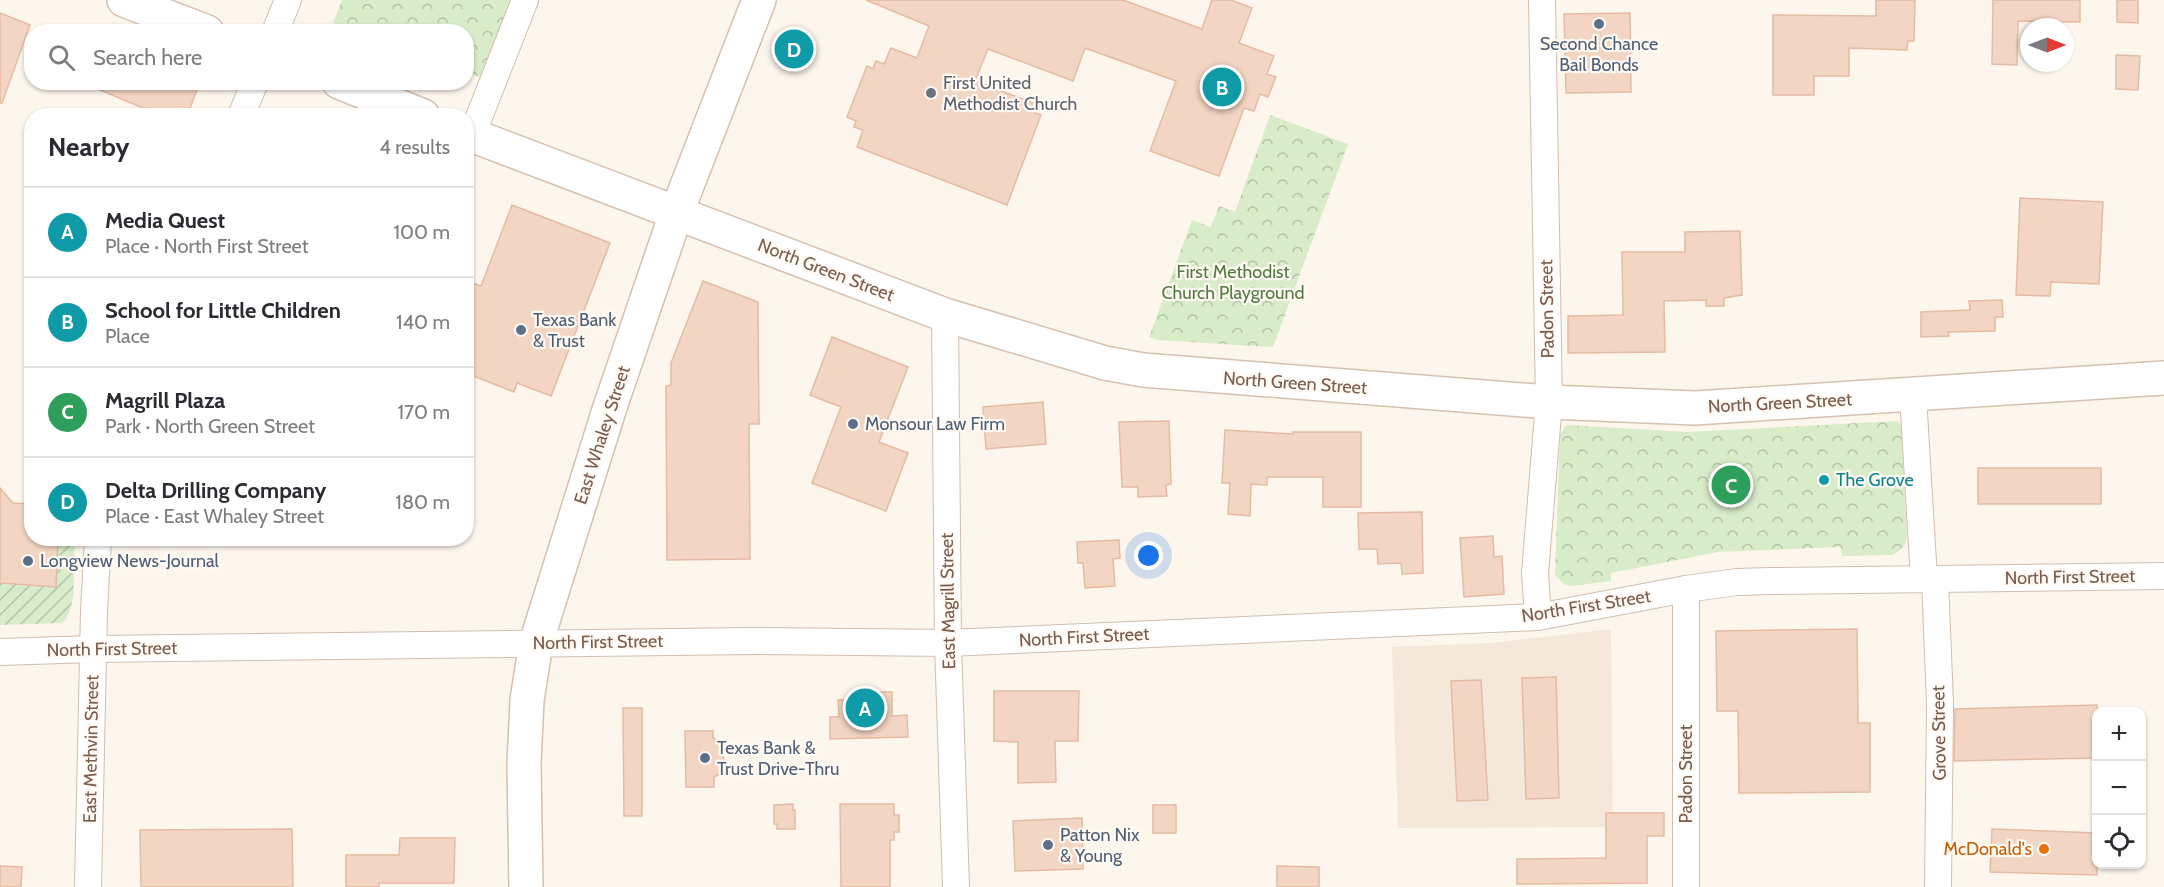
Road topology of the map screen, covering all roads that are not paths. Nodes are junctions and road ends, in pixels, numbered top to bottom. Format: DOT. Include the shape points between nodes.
graph roads {
  1 [pos="124,0"];
  2 [pos="288,0"];
  3 [pos="525,0"];
  4 [pos="759,0"];
  5 [pos="1542,0"];
  6 [pos="186,24"];
  7 [pos="278,24"];
  8 [pos="252,90"];
  9 [pos="359,90"];
  10 [pos="244,108"];
  11 [pos="403,108"];
  12 [pos="474,124"];
  13 [pos="474,136"];
  14 [pos="676,214"];
  15 [pos="945,315"];
  16 [pos="2164,378"];
  17 [pos="1913,396"];
  18 [pos="1548,402"];
  19 [pos="99,546"];
  20 [pos="2164,576"];
  21 [pos="1929,579"];
  22 [pos="1686,589"];
  23 [pos="1538,616"];
  24 [pos="536,643"];
  25 [pos="948,643"];
  26 [pos="93,649"];
  27 [pos="0,652"];
  28 [pos="88,887"];
  29 [pos="526,887"];
  30 [pos="956,887"];
  31 [pos="1686,887"];
  32 [pos="1938,887"];
  1 -- 6 [label="street"];
  2 -- 7 [label="street"];
  3 -- 12 [label="street"];
  4 -- 14 [label="street, East Whaley Street"];
  5 -- 18 [label="street, Padon Street"];
  8 -- 10 [label="street"];
  9 -- 11 [label="street"];
  13 -- 14 [label="street, North Green Street"];
  14 -- 15 [label="street, North Green Street"];
  14 -- 24 [label="street, East Whaley Street"];
  15 -- 18 [label="street, North Green Street" via="1105,363 1153,372"];
  15 -- 25 [label="street, East Magrill Street"];
  16 -- 17 [label="street, North Green Street"];
  17 -- 18 [label="street, North Green Street" via="1695,408"];
  17 -- 21 [label="street, Grove Street"];
  18 -- 23 [label="street, Padon Street" via="1535,573"];
  19 -- 26 [label="street, East Methvin Street"];
  20 -- 21 [label="street, North First Street"];
  21 -- 22 [label="street, North First Street" via="1780,580"];
  21 -- 32 [label="street, Grove Street" via="1940,704"];
  22 -- 23 [label="street, North First Street"];
  22 -- 31 [label="street, Padon Street"];
  23 -- 25 [label="street, North First Street"];
  24 -- 25 [label="street, North First Street"];
  24 -- 26 [label="street, North First Street"];
  24 -- 29 [label="street, East Whaley Street" via="527,700"];
  25 -- 30 [label="street, East Magrill Street"];
  26 -- 27 [label="street, North First Street"];
  26 -- 28 [label="street, East Methvin Street"];
}
